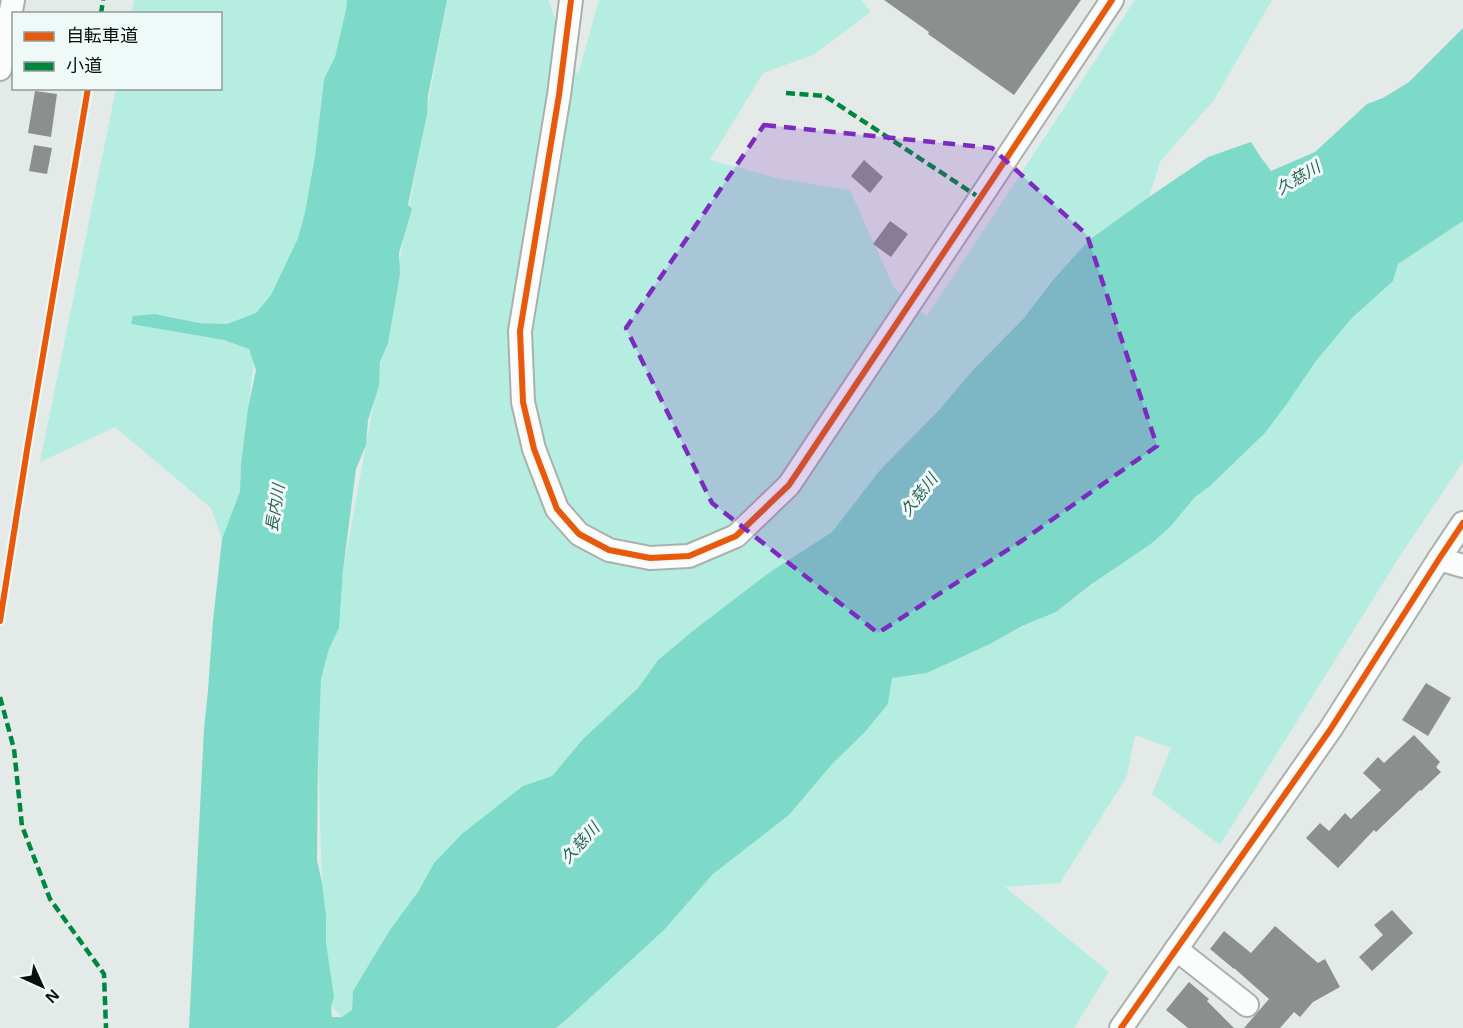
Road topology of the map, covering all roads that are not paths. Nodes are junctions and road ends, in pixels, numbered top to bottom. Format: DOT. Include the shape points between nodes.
graph roads {
  1 [pos="13,0"];
  2 [pos="571,0"];
  3 [pos="1112,0"];
  4 [pos="0,69"];
  5 [pos="1463,523"];
  6 [pos="1438,559"];
  7 [pos="1463,566"];
  8 [pos="1176,950"];
  9 [pos="1247,1005"];
  10 [pos="1130,1025"];
  1 -- 4 [label="street"];
  2 -- 3 [label="street" via="520,332 524,402 534,449 557,509 579,534 609,550 650,558 689,555 736,536 789,485"];
  5 -- 6 [label="street"];
  6 -- 7 [label="street"];
  6 -- 8 [label="street" via="1330,730"];
  8 -- 9 [label="street"];
  8 -- 10 [label="street"];
}
